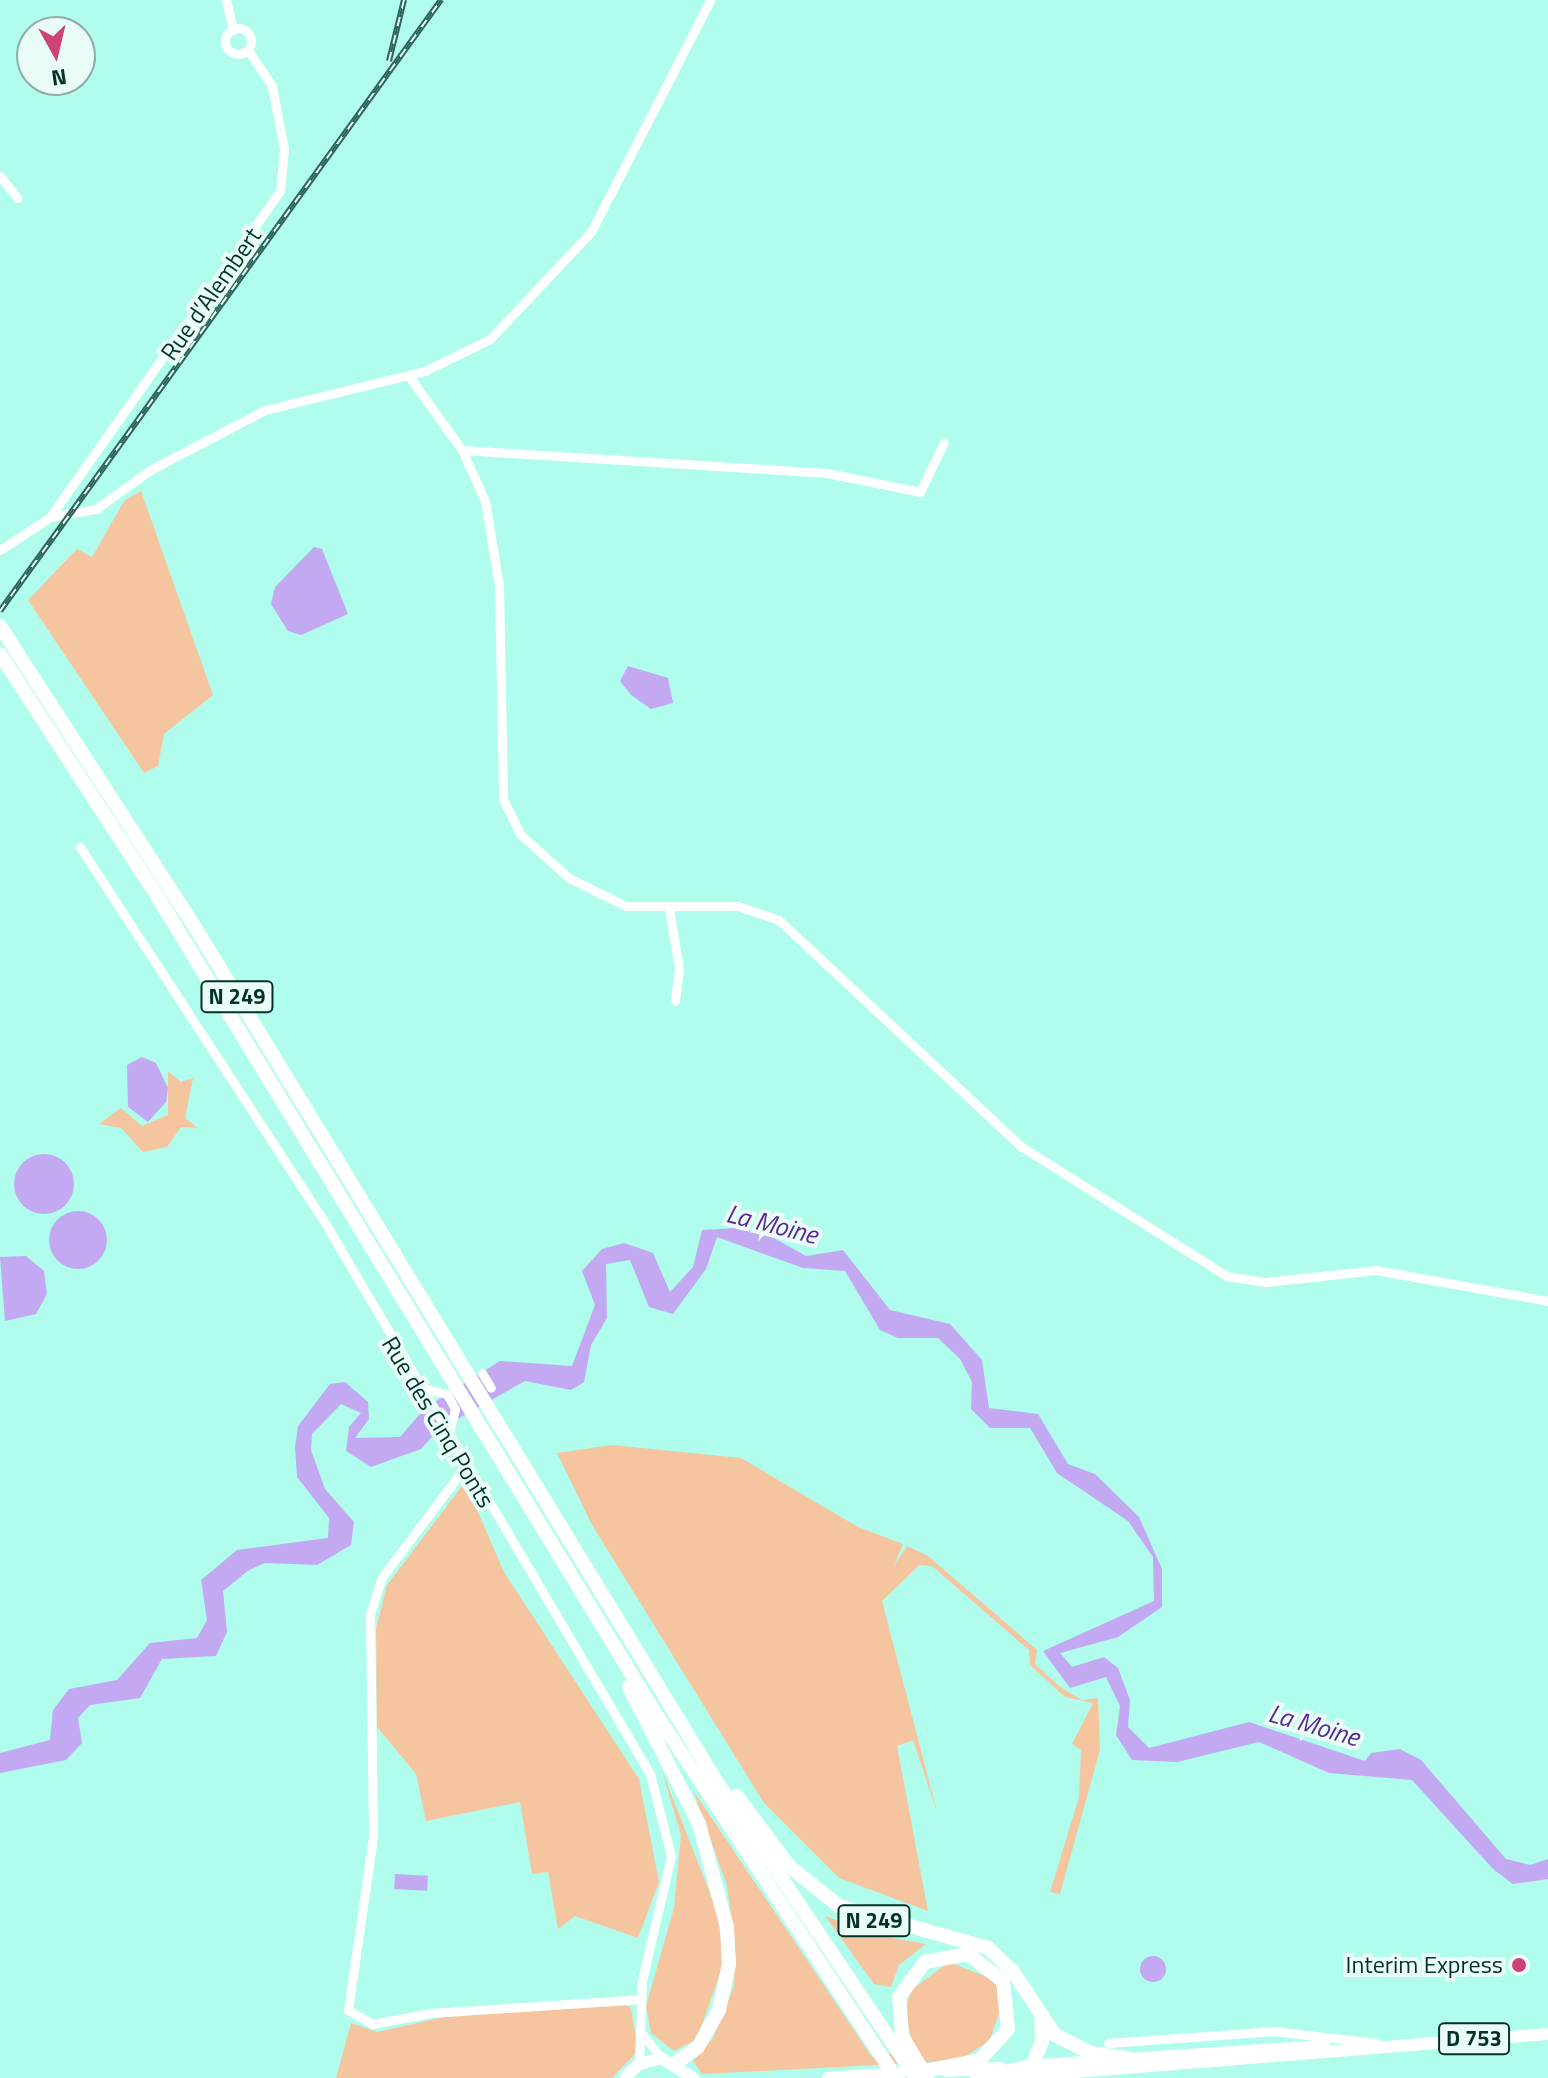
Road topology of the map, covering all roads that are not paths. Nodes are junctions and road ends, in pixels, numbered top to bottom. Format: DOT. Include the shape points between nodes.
graph roads {
  1 [pos="226,0"];
  2 [pos="710,0"];
  3 [pos="233,30"];
  4 [pos="248,50"];
  5 [pos="0,176"];
  6 [pos="17,198"];
  7 [pos="408,375"];
  8 [pos="944,442"];
  9 [pos="462,450"];
  10 [pos="50,517"];
  11 [pos="0,550"];
  12 [pos="0,626"];
  13 [pos="0,654"];
  14 [pos="80,847"];
  15 [pos="669,909"];
  16 [pos="675,1001"];
  17 [pos="1548,1301"];
  18 [pos="482,1373"];
  19 [pos="417,1383"];
  20 [pos="450,1388"];
  21 [pos="491,1388"];
  22 [pos="450,1441"];
  23 [pos="465,1467"];
  24 [pos="622,1660"];
  25 [pos="669,1703"];
  26 [pos="640,1999"];
  27 [pos="1041,2018"];
  28 [pos="1284,2032"];
  29 [pos="642,2033"];
  30 [pos="1548,2034"];
  31 [pos="1108,2043"];
  32 [pos="1399,2044"];
  33 [pos="1286,2047"];
  34 [pos="1359,2047"];
  35 [pos="902,2050"];
  36 [pos="661,2058"];
  37 [pos="1127,2058"];
  38 [pos="677,2062"];
  39 [pos="639,2064"];
  40 [pos="1188,2064"];
  41 [pos="1032,2066"];
  42 [pos="929,2074"];
  43 [pos="625,2078"];
  44 [pos="693,2078"];
  45 [pos="828,2078"];
  46 [pos="896,2078"];
  47 [pos="916,2078"];
  48 [pos="977,2078"];
  49 [pos="998,2078"];
  1 -- 3 [label="street"];
  2 -- 7 [label="street" via="576,254 490,339"];
  3 -- 4 [label="street" via="249,35"];
  3 -- 4 [label="street" via="227,48"];
  4 -- 10 [label="street, Rue d’Alembert" via="272,86 284,149 280,191"];
  5 -- 6 [label="street"];
  7 -- 9 [label="street"];
  7 -- 10 [label="street" via="265,410 150,470 96,509"];
  8 -- 9 [label="street" via="920,492 827,473"];
  9 -- 15 [label="street" via="485,501 495,549 500,779 511,821 588,891 626,906"];
  10 -- 11 [label="street"];
  12 -- 25 [label="highway, N 249" via="159,870"];
  13 -- 20 [label="highway, N 249" via="131,855"];
  14 -- 19 [label="street, Rue des Cinq Ponts" via="299,1182"];
  15 -- 16 [label="street" via="679,968"];
  15 -- 17 [label="street" via="738,906 779,920 1022,1147 1227,1276 1266,1282 1376,1270"];
  18 -- 21 [label="street"];
  19 -- 20 [label="street"];
  19 -- 22 [label="street, Rue des Cinq Ponts"];
  20 -- 22 [label="street" via="455,1409"];
  20 -- 24 [label="highway, N 249" via="472,1413"];
  22 -- 23 [label="street, Rue des Cinq Ponts"];
  23 -- 26 [label="street, Rue des Cinq Ponts" via="661,1800 669,1887"];
  23 -- 26 [label="street" via="382,1577 370,1614 373,1837 348,2010 372,2024 431,2013"];
  24 -- 38 [label="highway, N 249" via="622,1674 699,1824 727,1927 729,1964 719,2010 698,2047"];
  24 -- 46 [label="highway, N 249"];
  25 -- 27 [label="highway, N 249" via="814,1888 880,1923 988,1948 1012,1970"];
  25 -- 35 [label="highway, N 249"];
  26 -- 29 [label="street, Rue des Cinq Ponts"];
  27 -- 37 [label="highway, N 249" via="1067,2043"];
  27 -- 41 [label="highway" via="1042,2041"];
  28 -- 31 [label="street"];
  28 -- 32 [label="street" via="1313,2041"];
  28 -- 33 [label="street"];
  29 -- 36 [label="street"];
  29 -- 39 [label="street, Rue des Cinq Ponts"];
  30 -- 32 [label="main road, D 753"];
  32 -- 34 [label="main road, D 753"];
  33 -- 34 [label="main road, D 753"];
  33 -- 37 [label="main road, D 753"];
  33 -- 40 [label="main road"];
  34 -- 40 [label="main road, D 753"];
  35 -- 42 [label="highway, N 249"];
  35 -- 42 [label="highway, N 249" via="899,1997 925,1962 954,1952 995,1969 1008,1992 1008,2029 980,2060"];
  35 -- 47 [label="highway, N 249"];
  36 -- 38 [label="main road"];
  36 -- 39 [label="main road"];
  37 -- 41 [label="main road, D 753"];
  38 -- 44 [label="main road"];
  39 -- 43 [label="main road"];
  40 -- 49 [label="main road, D 753"];
  41 -- 42 [label="main road, D 753"];
  41 -- 48 [label="highway"];
  42 -- 45 [label="main road, D 753"];
}
